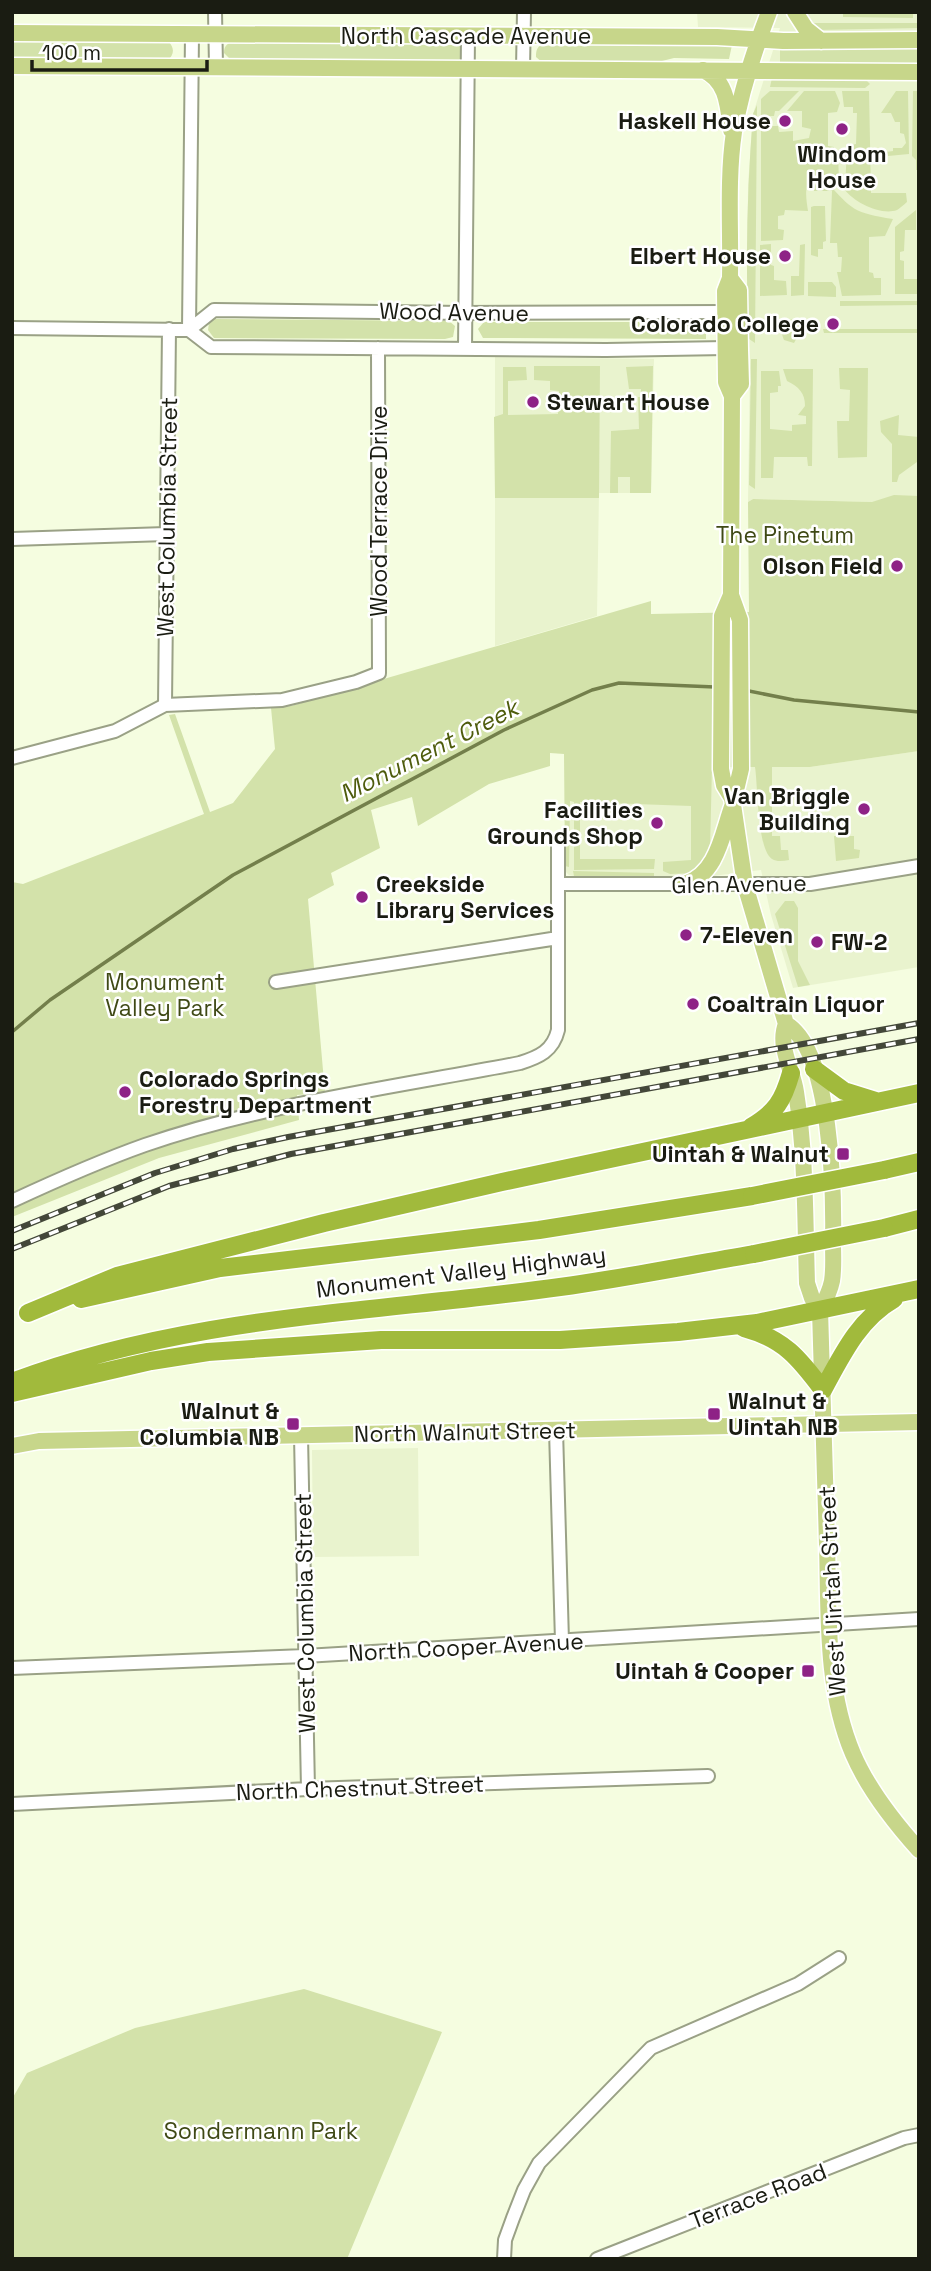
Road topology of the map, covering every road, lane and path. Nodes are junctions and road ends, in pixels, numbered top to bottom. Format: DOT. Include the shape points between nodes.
graph roads {
  1 [pos="215,12"];
  2 [pos="524,12"];
  3 [pos="769,12"];
  4 [pos="796,12"];
  5 [pos="12,33"];
  6 [pos="192,34"];
  7 [pos="217,34"];
  8 [pos="468,36"];
  9 [pos="524,36"];
  10 [pos="759,39"];
  11 [pos="919,40"];
  12 [pos="821,41"];
  13 [pos="12,66"];
  14 [pos="216,66"];
  15 [pos="192,68"];
  16 [pos="468,69"];
  17 [pos="523,69"];
  18 [pos="703,69"];
  19 [pos="748,70"];
  20 [pos="919,72"];
  21 [pos="733,148"];
  22 [pos="730,278"];
  23 [pos="726,312"];
  24 [pos="464,313"];
  25 [pos="12,328"];
  26 [pos="169,329"];
  27 [pos="189,330"];
  28 [pos="378,348"];
  29 [pos="726,348"];
  30 [pos="465,349"];
  31 [pos="732,396"];
  32 [pos="166,534"];
  33 [pos="12,539"];
  34 [pos="731,595"];
  35 [pos="165,705"];
  36 [pos="12,758"];
  37 [pos="732,801"];
  38 [pos="558,843"];
  39 [pos="919,866"];
  40 [pos="558,884"];
  41 [pos="685,884"];
  42 [pos="745,885"];
  43 [pos="558,938"];
  44 [pos="276,982"];
  45 [pos="786,1024"];
  46 [pos="814,1069"];
  47 [pos="791,1073"];
  48 [pos="919,1093"];
  49 [pos="880,1102"];
  50 [pos="825,1114"];
  51 [pos="800,1120"];
  52 [pos="746,1130"];
  53 [pos="919,1162"];
  54 [pos="12,1201"];
  55 [pos="919,1219"];
  56 [pos="912,1291"];
  57 [pos="820,1310"];
  58 [pos="20,1316"];
  59 [pos="734,1326"];
  60 [pos="12,1382"];
  61 [pos="823,1390"];
  62 [pos="12,1393"];
  63 [pos="919,1422"];
  64 [pos="824,1423"];
  65 [pos="556,1430"];
  66 [pos="302,1436"];
  67 [pos="12,1446"];
  68 [pos="919,1619"];
  69 [pos="829,1624"];
  70 [pos="562,1641"];
  71 [pos="305,1656"];
  72 [pos="12,1668"];
  73 [pos="708,1776"];
  74 [pos="308,1789"];
  75 [pos="12,1804"];
  76 [pos="919,1850"];
  77 [pos="839,1958"];
  78 [pos="919,2135"];
  79 [pos="504,2259"];
  80 [pos="597,2259"];
  1 -- 7 [label="street"];
  2 -- 9 [label="street"];
  3 -- 10 [label="main road, West Uintah Street"];
  4 -- 12 [label="main road" via="806,29"];
  5 -- 6 [label="main road, North Cascade Avenue"];
  6 -- 7 [label="main road, North Cascade Avenue"];
  6 -- 15 [label="street"];
  7 -- 8 [label="main road, North Cascade Avenue"];
  7 -- 14 [label="street"];
  8 -- 9 [label="main road, North Cascade Avenue"];
  8 -- 16 [label="street"];
  9 -- 10 [label="main road, North Cascade Avenue"];
  9 -- 17 [label="street"];
  10 -- 12 [label="main road, North Cascade Avenue"];
  10 -- 19 [label="main road, West Uintah Street"];
  11 -- 12 [label="main road, North Cascade Avenue"];
  13 -- 15 [label="main road, North Cascade Avenue"];
  14 -- 15 [label="main road, North Cascade Avenue"];
  14 -- 16 [label="main road, North Cascade Avenue"];
  15 -- 27 [label="street"];
  16 -- 17 [label="main road, North Cascade Avenue"];
  16 -- 24 [label="street"];
  17 -- 18 [label="main road, North Cascade Avenue"];
  18 -- 19 [label="main road, North Cascade Avenue"];
  18 -- 21 [label="main road" via="717,77 723,90"];
  19 -- 20 [label="main road, North Cascade Avenue"];
  19 -- 21 [label="main road, West Uintah Street"];
  21 -- 22 [label="main road, West Uintah Street"];
  22 -- 23 [label="main road, West Uintah Street"];
  22 -- 31 [label="main road, West Uintah Street" via="739,290 741,384"];
  23 -- 24 [label="street, Wood Avenue"];
  23 -- 29 [label="main road, West Uintah Street"];
  24 -- 27 [label="street, Wood Avenue" via="214,310"];
  24 -- 30 [label="street"];
  25 -- 26 [label="street, Wood Avenue"];
  26 -- 27 [label="street, Wood Avenue"];
  26 -- 32 [label="street, West Columbia Street"];
  27 -- 28 [label="street, Wood Avenue" via="211,347"];
  28 -- 30 [label="street, Wood Avenue"];
  28 -- 35 [label="street, Wood Terrace Drive" via="379,673 287,700"];
  29 -- 30 [label="street, Wood Avenue"];
  29 -- 31 [label="main road, West Uintah Street" via="726,382"];
  31 -- 34 [label="main road, West Uintah Street"];
  32 -- 33 [label="street"];
  32 -- 35 [label="street, West Columbia Street"];
  34 -- 37 [label="main road, West Uintah Street" via="739,611 741,769"];
  34 -- 37 [label="main road, West Uintah Street" via="723,611 721,769"];
  35 -- 36 [label="street" via="105,735"];
  37 -- 41 [label="main road" via="708,870"];
  37 -- 42 [label="main road, West Uintah Street"];
  38 -- 40 [label="street"];
  39 -- 42 [label="street, Glen Avenue" via="810,884"];
  40 -- 41 [label="street, Glen Avenue"];
  40 -- 43 [label="street"];
  41 -- 42 [label="street, Glen Avenue"];
  42 -- 45 [label="main road, West Uintah Street"];
  43 -- 44 [label="street"];
  43 -- 54 [label="street" via="558,1030 542,1055 236,1119 146,1145"];
  45 -- 46 [label="main road, West Uintah Street" via="804,1042"];
  45 -- 47 [label="main road, West Uintah Street" via="783,1043"];
  46 -- 49 [label="highway" via="844,1091"];
  46 -- 50 [label="main road, West Uintah Street"];
  47 -- 51 [label="main road, West Uintah Street"];
  47 -- 52 [label="highway" via="778,1107"];
  48 -- 49 [label="highway"];
  49 -- 50 [label="highway"];
  50 -- 51 [label="highway"];
  50 -- 57 [label="main road, West Uintah Street" via="834,1213 833,1279"];
  51 -- 52 [label="highway"];
  51 -- 57 [label="main road, West Uintah Street" via="807,1283"];
  52 -- 58 [label="highway" via="260,1239 117,1276"];
  53 -- 58 [label="highway, Monument Valley Highway, bridge" via="752,1196 539,1230 220,1268"];
  55 -- 60 [label="highway, Monument Valley Highway, bridge" via="754,1254 560,1287 319,1314 160,1338"];
  56 -- 57 [label="highway"];
  56 -- 61 [label="highway" via="882,1306 859,1328"];
  57 -- 59 [label="highway"];
  57 -- 61 [label="main road, West Uintah Street"];
  59 -- 61 [label="highway" via="786,1346"];
  59 -- 62 [label="highway" via="560,1340 380,1340 264,1347 151,1361"];
  61 -- 64 [label="main road, West Uintah Street"];
  63 -- 64 [label="main road, North Walnut Street"];
  64 -- 65 [label="main road, North Walnut Street"];
  64 -- 69 [label="main road, West Uintah Street"];
  65 -- 66 [label="main road, North Walnut Street"];
  65 -- 70 [label="street"];
  66 -- 67 [label="main road, North Walnut Street" via="39,1441"];
  66 -- 71 [label="street, West Columbia Street"];
  68 -- 69 [label="street, North Cooper Avenue"];
  69 -- 70 [label="street, North Cooper Avenue"];
  69 -- 76 [label="main road, West Uintah Street" via="836,1696 853,1754 881,1803"];
  70 -- 71 [label="street, North Cooper Avenue"];
  71 -- 72 [label="street, North Cooper Avenue"];
  71 -- 74 [label="street, West Columbia Street"];
  73 -- 74 [label="street, North Chestnut Street"];
  74 -- 75 [label="street, North Chestnut Street"];
  77 -- 79 [label="street" via="798,1984 651,2048 539,2163 513,2218"];
  78 -- 80 [label="street, Terrace Road"];
}
